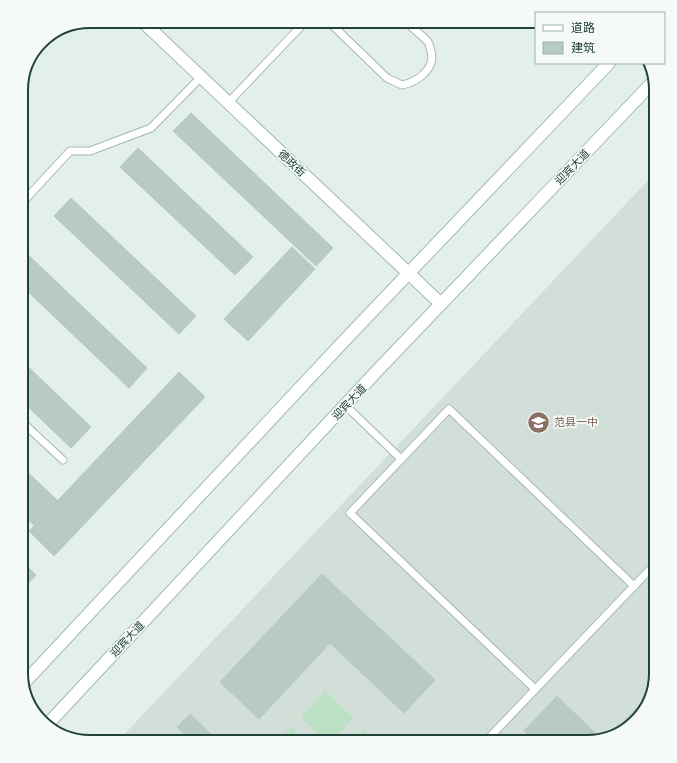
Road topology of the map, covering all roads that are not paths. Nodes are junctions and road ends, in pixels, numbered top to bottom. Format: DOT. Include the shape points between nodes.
graph roads {
  1 [pos="149,28"];
  2 [pos="299,28"];
  3 [pos="335,28"];
  4 [pos="412,28"];
  5 [pos="608,64"];
  6 [pos="201,77"];
  7 [pos="649,86"];
  8 [pos="228,103"];
  9 [pos="28,196"];
  10 [pos="408,273"];
  11 [pos="441,304"];
  12 [pos="345,406"];
  13 [pos="28,428"];
  14 [pos="401,459"];
  15 [pos="63,460"];
  16 [pos="649,570"];
  17 [pos="634,586"];
  18 [pos="29,678"];
  19 [pos="535,690"];
  20 [pos="51,721"];
  21 [pos="492,735"];
  1 -- 6 [label="street, 德政街"];
  2 -- 8 [label="lane"];
  3 -- 4 [label="lane" via="387,78 402,85 409,84 424,74 430,66 432,56 428,43"];
  5 -- 10 [label="street"];
  6 -- 8 [label="street, 德政街"];
  6 -- 9 [label="lane" via="151,128 90,151 70,151"];
  7 -- 11 [label="street, 迎宾大道"];
  8 -- 10 [label="street, 德政街"];
  10 -- 11 [label="street, 德政街"];
  10 -- 18 [label="street"];
  11 -- 12 [label="street, 迎宾大道"];
  12 -- 14 [label="lane"];
  12 -- 20 [label="street, 迎宾大道"];
  13 -- 15 [label="lane"];
  14 -- 17 [label="lane" via="449,409"];
  14 -- 19 [label="lane" via="350,513"];
  16 -- 17 [label="lane"];
  17 -- 19 [label="lane"];
  19 -- 21 [label="lane"];
}
